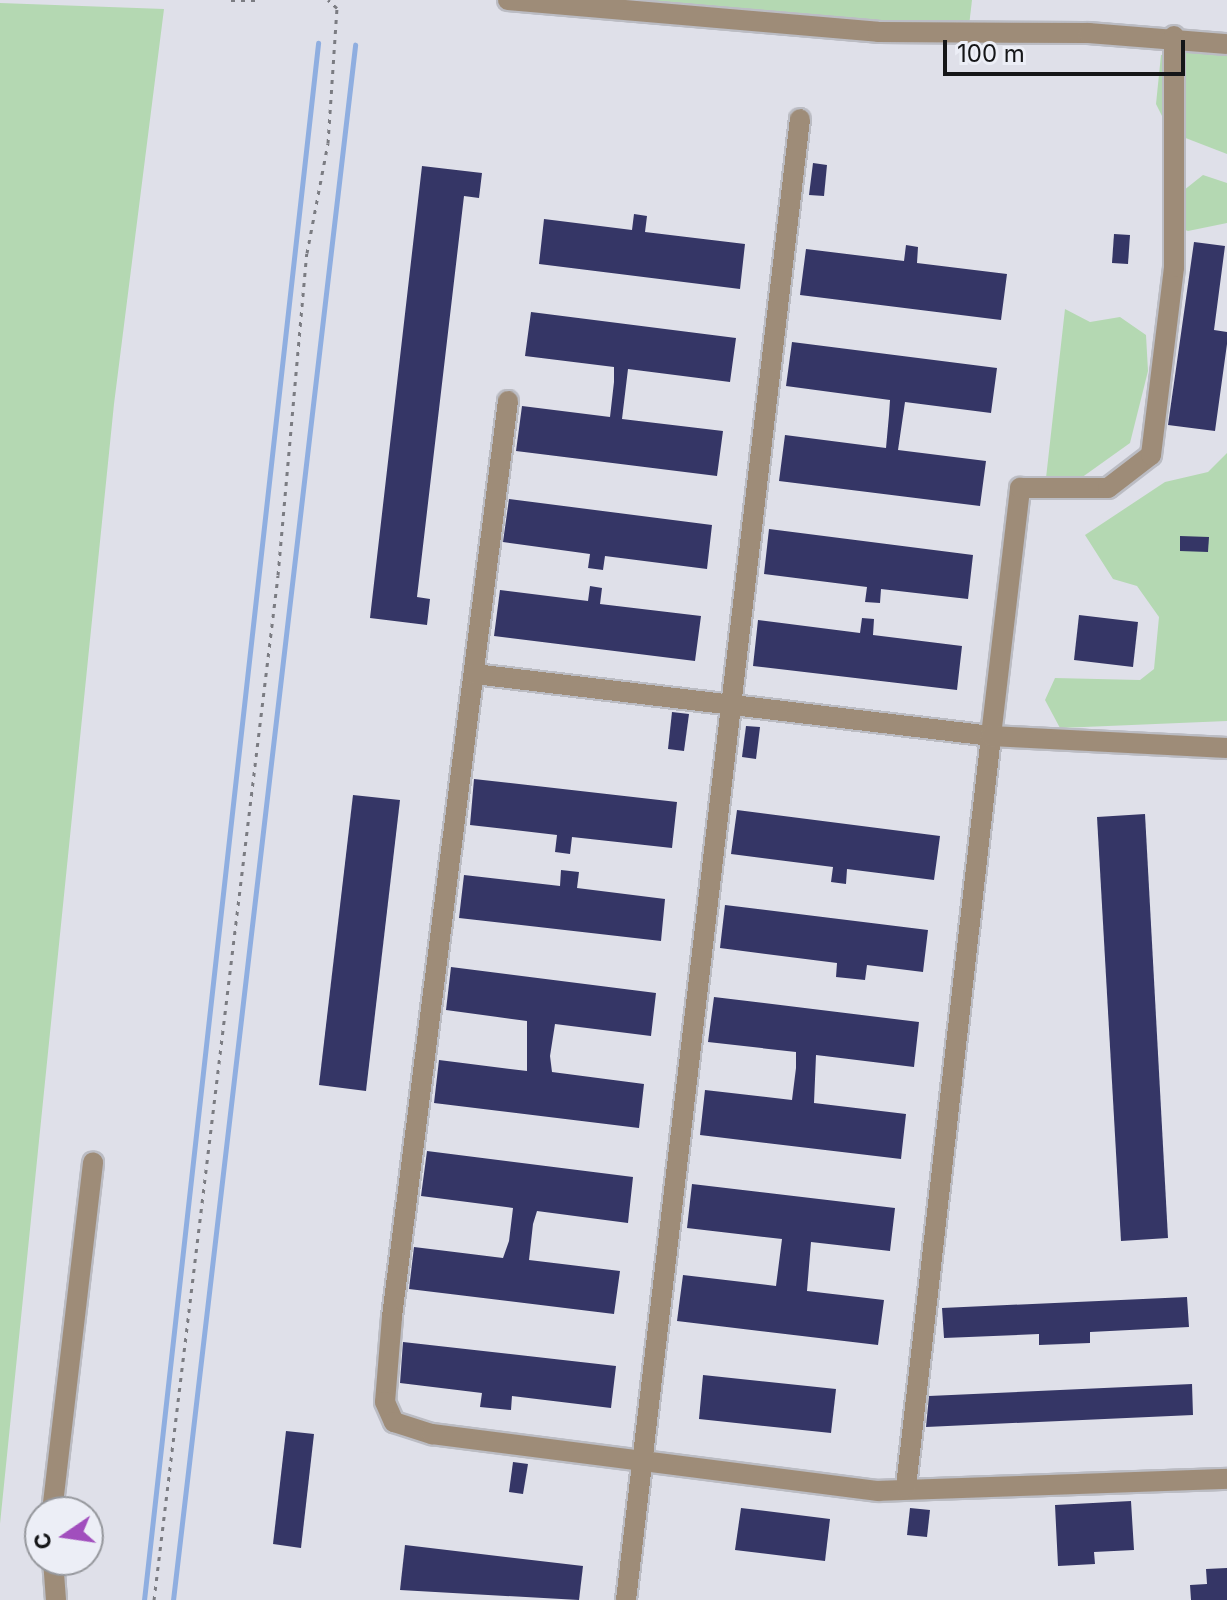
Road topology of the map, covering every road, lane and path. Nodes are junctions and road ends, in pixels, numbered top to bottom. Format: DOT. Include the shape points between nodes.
graph roads {
  1 [pos="231,0"];
  2 [pos="261,0"];
  3 [pos="328,0"];
  4 [pos="508,0"];
  5 [pos="1174,36"];
  6 [pos="1227,44"];
  7 [pos="800,119"];
  8 [pos="508,401"];
  9 [pos="475,674"];
  10 [pos="731,701"];
  11 [pos="991,736"];
  12 [pos="1227,748"];
  13 [pos="93,1162"];
  14 [pos="642,1463"];
  15 [pos="1227,1479"];
  16 [pos="906,1487"];
  17 [pos="54,1496"];
  18 [pos="54,1576"];
  19 [pos="56,1600"];
  20 [pos="154,1600"];
  21 [pos="626,1600"];
  1 -- 2 [label="path"];
  3 -- 20 [label="path" via="337,8 328,143 307,253 278,575"];
  4 -- 5 [label="lane" via="878,32"];
  5 -- 6 [label="lane"];
  5 -- 11 [label="lane" via="1174,267 1151,455 1108,488 1020,488"];
  7 -- 10 [label="lane"];
  8 -- 9 [label="lane"];
  9 -- 10 [label="lane"];
  9 -- 14 [label="lane" via="385,1402 394,1422 432,1434"];
  10 -- 11 [label="lane"];
  10 -- 14 [label="lane"];
  11 -- 12 [label="lane"];
  11 -- 16 [label="lane"];
  13 -- 17 [label="lane"];
  14 -- 16 [label="lane" via="798,1485"];
  14 -- 21 [label="lane"];
  15 -- 16 [label="lane"];
  18 -- 19 [label="lane"];
}
